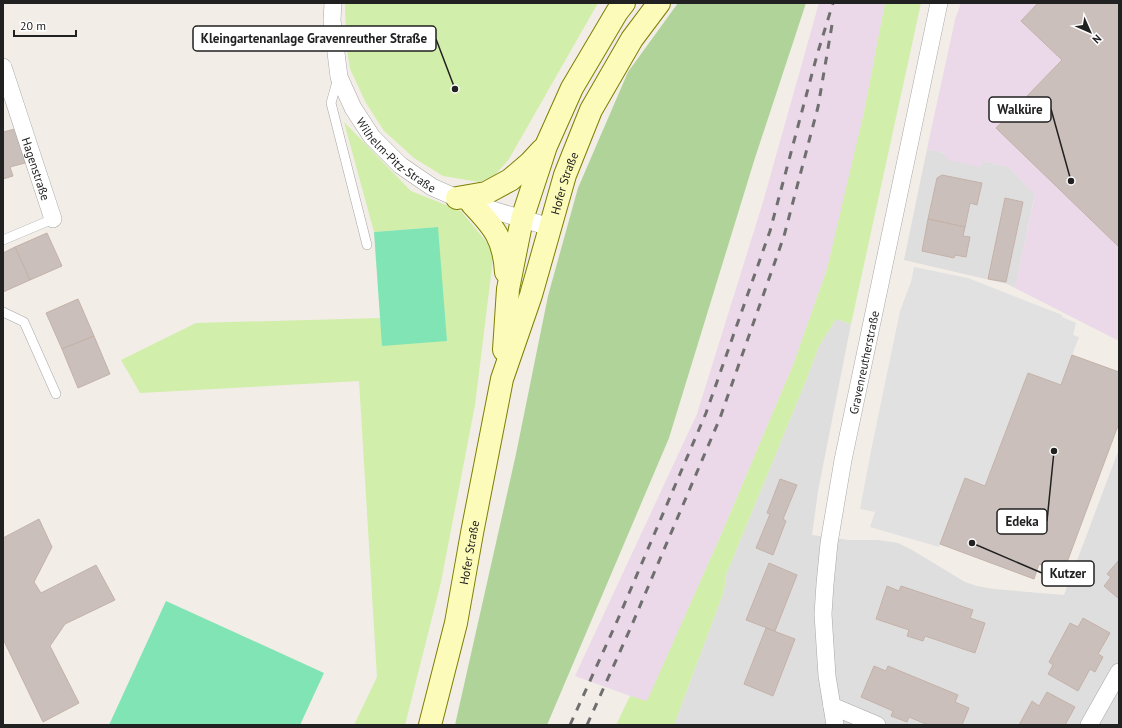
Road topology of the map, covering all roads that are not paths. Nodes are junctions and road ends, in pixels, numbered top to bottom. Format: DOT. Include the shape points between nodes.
graph roads {
  1 [pos="333,3"];
  2 [pos="624,3"];
  3 [pos="659,3"];
  4 [pos="940,3"];
  5 [pos="3,67"];
  6 [pos="339,77"];
  7 [pos="546,146"];
  8 [pos="465,201"];
  9 [pos="53,218"];
  10 [pos="522,219"];
  11 [pos="550,227"];
  12 [pos="3,240"];
  13 [pos="367,245"];
  14 [pos="508,289"];
  15 [pos="3,312"];
  16 [pos="502,379"];
  17 [pos="56,394"];
  18 [pos="1119,672"];
  19 [pos="832,706"];
  20 [pos="430,725"];
  21 [pos="835,725"];
  22 [pos="877,725"];
  23 [pos="1089,725"];
  1 -- 6 [label="street, Wilhelm-Pitz-Straße" via="332,20"];
  2 -- 7 [label="main road, Hofer Straße" via="572,88"];
  3 -- 11 [label="main road, Hofer Straße" via="632,39 591,110 565,174"];
  4 -- 19 [label="street, Gravenreutherstraße" via="843,460 829,543 823,614 827,676"];
  5 -- 9 [label="street, Hagenstraße"];
  6 -- 8 [label="street, Wilhelm-Pitz-Straße" via="353,108 372,137 394,160 432,187"];
  6 -- 13 [label="lane" via="331,103"];
  7 -- 8 [label="main road" via="530,164 510,180"];
  7 -- 10 [label="main road, Hofer Straße"];
  8 -- 10 [label="street, Wilhelm-Pitz-Straße"];
  8 -- 14 [label="main road" via="491,224 500,240 506,261"];
  9 -- 12 [label="lane, Hagenstraße"];
  10 -- 11 [label="street, Wilhelm-Pitz-Straße"];
  10 -- 14 [label="main road, Hofer Straße"];
  11 -- 16 [label="main road, Hofer Straße" via="531,294"];
  14 -- 16 [label="main road, Hofer Straße"];
  15 -- 17 [label="lane" via="24,322"];
  16 -- 20 [label="main road, Hofer Straße" via="456,623"];
  18 -- 23 [label="street"];
  19 -- 21 [label="street, Gravenreutherstraße"];
  19 -- 22 [label="street"];
}
